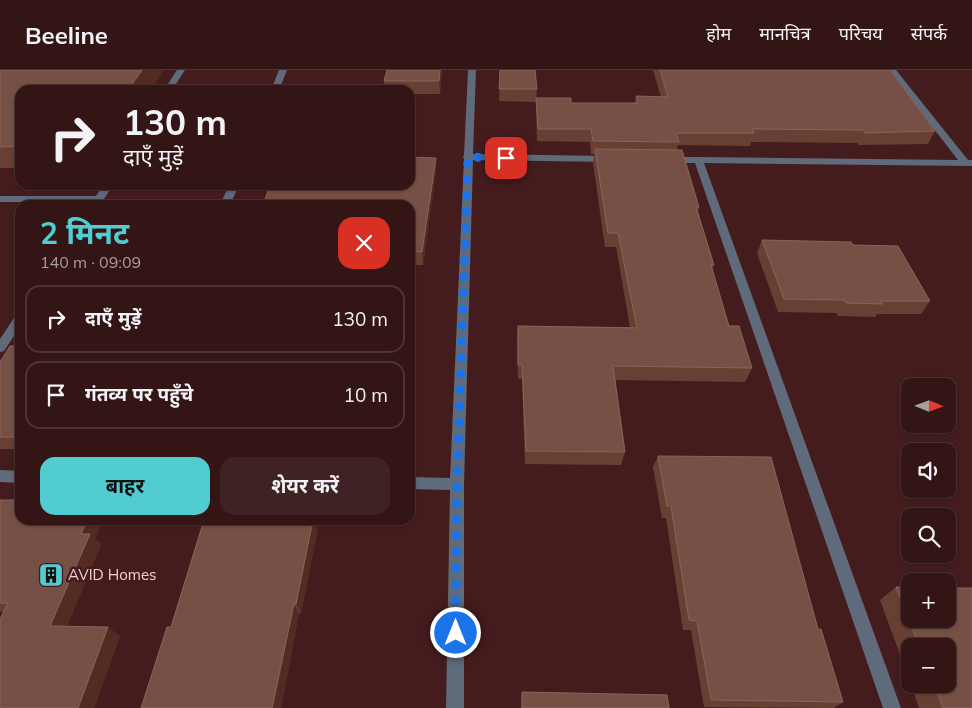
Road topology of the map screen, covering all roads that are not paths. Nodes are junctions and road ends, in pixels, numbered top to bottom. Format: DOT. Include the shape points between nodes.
graph roads {
  1 [pos="181,70"];
  2 [pos="283,70"];
  3 [pos="472,70"];
  4 [pos="892,70"];
  5 [pos="171,85"];
  6 [pos="276,85"];
  7 [pos="468,157"];
  8 [pos="621,159"];
  9 [pos="660,160"];
  10 [pos="698,160"];
  11 [pos="968,163"];
  12 [pos="0,199"];
  13 [pos="32,200"];
  14 [pos="15,326"];
  15 [pos="0,348"];
  16 [pos="0,476"];
  17 [pos="15,477"];
  18 [pos="415,483"];
  19 [pos="457,484"];
  20 [pos="455,708"];
  21 [pos="892,708"];
  1 -- 5 [label="street"];
  2 -- 6 [label="street"];
  3 -- 7 [label="street"];
  4 -- 11 [label="street"];
  7 -- 8 [label="street"];
  7 -- 19 [label="street"];
  9 -- 10 [label="street"];
  10 -- 11 [label="street"];
  10 -- 21 [label="street"];
  12 -- 13 [label="street"];
  14 -- 15 [label="street"];
  16 -- 17 [label="street"];
  18 -- 19 [label="street"];
  19 -- 20 [label="street"];
}
